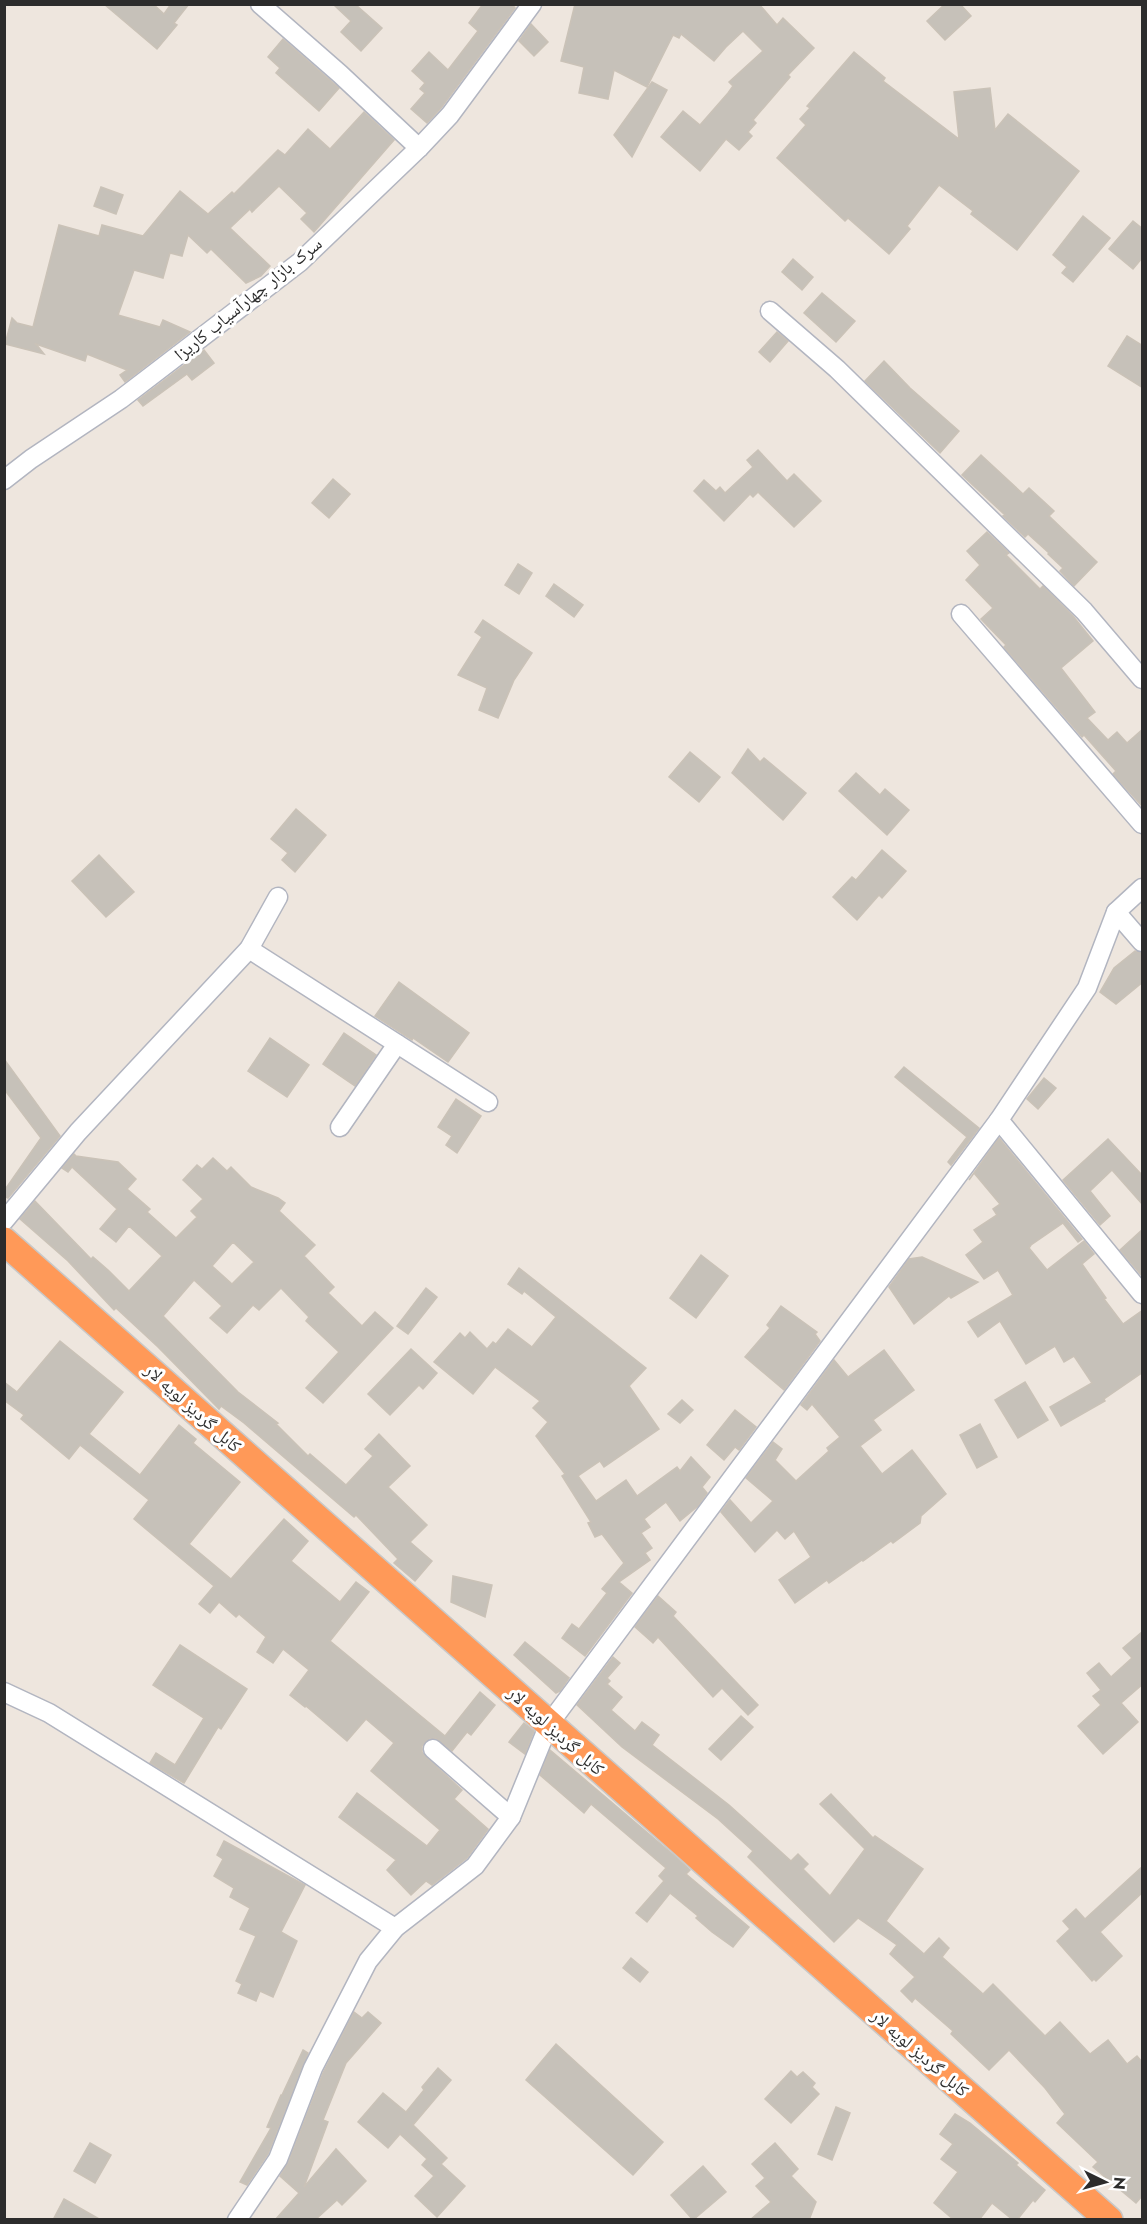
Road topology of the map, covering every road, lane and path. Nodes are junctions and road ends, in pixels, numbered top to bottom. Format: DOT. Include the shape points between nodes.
graph roads {
  1 [pos="260,4"];
  2 [pos="532,4"];
  3 [pos="419,148"];
  4 [pos="770,311"];
  5 [pos="4,480"];
  6 [pos="961,614"];
  7 [pos="1143,679"];
  8 [pos="1143,824"];
  9 [pos="1143,888"];
  10 [pos="278,897"];
  11 [pos="1116,912"];
  12 [pos="1143,942"];
  13 [pos="249,950"];
  14 [pos="397,1044"];
  15 [pos="488,1102"];
  16 [pos="999,1120"];
  17 [pos="340,1127"];
  18 [pos="4,1221"];
  19 [pos="4,1241"];
  20 [pos="1143,1294"];
  21 [pos="4,1692"];
  22 [pos="549,1724"];
  23 [pos="433,1749"];
  24 [pos="511,1817"];
  25 [pos="395,1928"];
  26 [pos="237,2220"];
  27 [pos="1109,2220"];
  1 -- 3 [label="street"];
  2 -- 3 [label="street, سرک بازار چهارآسیاب کاریزا" via="450,116"];
  3 -- 5 [label="street, سرک بازار چهارآسیاب کاریزا" via="300,262 121,399"];
  4 -- 7 [label="street" via="837,369 1084,611"];
  6 -- 8 [label="street"];
  9 -- 11 [label="street"];
  10 -- 13 [label="street"];
  11 -- 12 [label="street"];
  11 -- 16 [label="street" via="1087,988"];
  13 -- 14 [label="street"];
  13 -- 18 [label="street" via="78,1132"];
  14 -- 15 [label="street"];
  14 -- 17 [label="street"];
  16 -- 20 [label="street"];
  16 -- 22 [label="street"];
  19 -- 22 [label="highway, کابل گردیز لویه لار"];
  21 -- 25 [label="street" via="49,1713"];
  22 -- 24 [label="street"];
  22 -- 27 [label="highway, کابل گردیز لویه لار"];
  23 -- 24 [label="street"];
  24 -- 25 [label="street" via="475,1866"];
  25 -- 26 [label="street" via="368,1961 314,2067 278,2159"];
}
